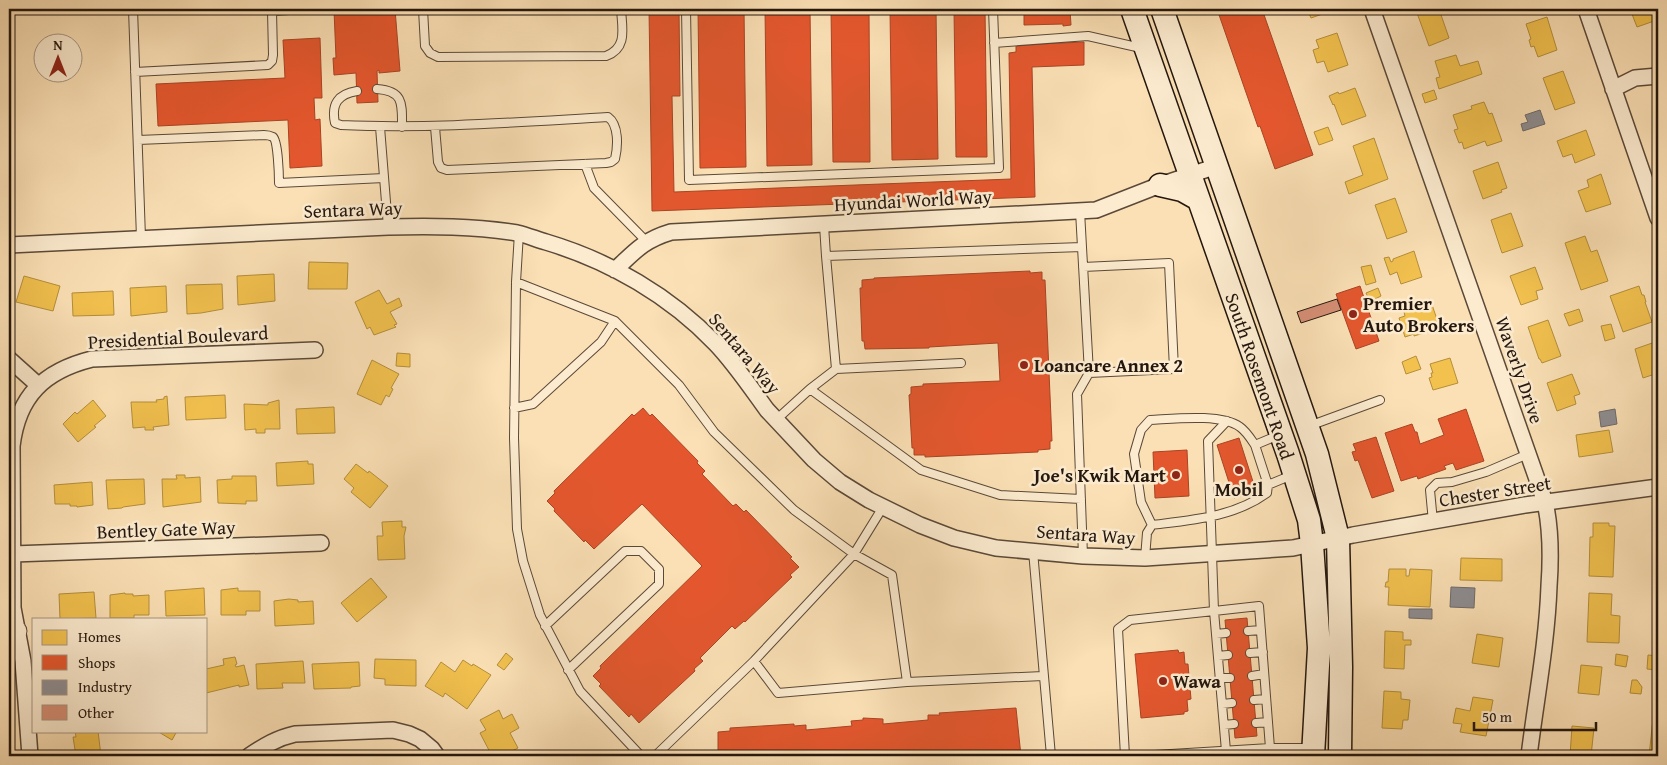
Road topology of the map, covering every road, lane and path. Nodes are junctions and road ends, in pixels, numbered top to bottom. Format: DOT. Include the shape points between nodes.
graph roads {
  1 [pos="133,9"];
  2 [pos="291,9"];
  3 [pos="423,9"];
  4 [pos="621,9"];
  5 [pos="686,9"];
  6 [pos="993,9"];
  7 [pos="1132,9"];
  8 [pos="1162,9"];
  9 [pos="1372,9"];
  10 [pos="1586,9"];
  11 [pos="994,43"];
  12 [pos="1146,49"];
  13 [pos="135,72"];
  14 [pos="1658,76"];
  15 [pos="377,89"];
  16 [pos="1613,89"];
  17 [pos="357,91"];
  18 [pos="380,127"];
  19 [pos="402,127"];
  20 [pos="435,127"];
  21 [pos="138,140"];
  22 [pos="586,164"];
  23 [pos="1217,166"];
  24 [pos="1189,174"];
  25 [pos="384,178"];
  26 [pos="1160,184"];
  27 [pos="1198,199"];
  28 [pos="1080,211"];
  29 [pos="1658,218"];
  30 [pos="824,225"];
  31 [pos="388,227"];
  32 [pos="519,234"];
  33 [pos="142,238"];
  34 [pos="647,242"];
  35 [pos="9,244"];
  36 [pos="1082,247"];
  37 [pos="826,256"];
  38 [pos="1083,267"];
  39 [pos="615,270"];
  40 [pos="516,282"];
  41 [pos="615,320"];
  42 [pos="315,350"];
  43 [pos="9,359"];
  44 [pos="961,363"];
  45 [pos="836,369"];
  46 [pos="1089,373"];
  47 [pos="38,385"];
  48 [pos="810,389"];
  49 [pos="1380,400"];
  50 [pos="514,408"];
  51 [pos="777,419"];
  52 [pos="1227,421"];
  53 [pos="1308,426"];
  54 [pos="1281,434"];
  55 [pos="1255,444"];
  56 [pos="1528,454"];
  57 [pos="1294,475"];
  58 [pos="1268,484"];
  59 [pos="1658,487"];
  60 [pos="1081,500"];
  61 [pos="1545,502"];
  62 [pos="883,507"];
  63 [pos="1212,516"];
  64 [pos="1433,522"];
  65 [pos="1152,525"];
  66 [pos="1338,538"];
  67 [pos="321,543"];
  68 [pos="1312,544"];
  69 [pos="1032,551"];
  70 [pos="1211,553"];
  71 [pos="13,554"];
  72 [pos="854,554"];
  73 [pos="1083,556"];
  74 [pos="1145,558"];
  75 [pos="1214,611"];
  76 [pos="546,626"];
  77 [pos="1261,630"];
  78 [pos="13,631"];
  79 [pos="1248,631"];
  80 [pos="1226,633"];
  81 [pos="1216,634"];
  82 [pos="1262,652"];
  83 [pos="1250,653"];
  84 [pos="1228,655"];
  85 [pos="1218,656"];
  86 [pos="754,660"];
  87 [pos="568,670"];
  88 [pos="1264,674"];
  89 [pos="1043,676"];
  90 [pos="1252,676"];
  91 [pos="1220,678"];
  92 [pos="1230,678"];
  93 [pos="907,682"];
  94 [pos="1266,699"];
  95 [pos="1254,700"];
  96 [pos="1232,703"];
  97 [pos="1222,704"];
  98 [pos="1268,722"];
  99 [pos="1256,723"];
  100 [pos="1234,724"];
  101 [pos="1224,725"];
  102 [pos="1270,748"];
  103 [pos="1226,750"];
  104 [pos="1313,752"];
  105 [pos="1172,755"];
  106 [pos="30,756"];
  107 [pos="249,756"];
  108 [pos="437,756"];
  109 [pos="641,756"];
  110 [pos="655,756"];
  111 [pos="1051,756"];
  112 [pos="1125,756"];
  113 [pos="1138,756"];
  114 [pos="1269,756"];
  115 [pos="1340,756"];
  116 [pos="1529,756"];
  1 -- 13 [label="lane"];
  2 -- 13 [label="lane" via="272,11 273,55 268,65"];
  3 -- 4 [label="lane" via="425,46 430,54 448,57 606,56 614,53 622,41"];
  5 -- 11 [label="lane" via="689,180 999,168"];
  6 -- 11 [label="lane"];
  7 -- 12 [label="main road, South Rosemont Road"];
  8 -- 23 [label="main road, South Rosemont Road"];
  9 -- 56 [label="street, Waverly Drive"];
  10 -- 16 [label="street"];
  11 -- 12 [label="lane" via="1088,36"];
  12 -- 24 [label="main road, South Rosemont Road"];
  13 -- 21 [label="lane"];
  14 -- 16 [label="street" via="1635,78"];
  15 -- 19 [label="lane" via="391,90 398,95 402,106"];
  16 -- 29 [label="street"];
  17 -- 18 [label="lane" via="347,93 337,101 333,116 335,123"];
  18 -- 19 [label="lane"];
  18 -- 25 [label="lane"];
  19 -- 20 [label="lane"];
  20 -- 22 [label="lane" via="438,162 447,170"];
  20 -- 22 [label="lane" via="608,117 615,125 615,159"];
  21 -- 25 [label="lane" via="272,136 275,139 279,183"];
  21 -- 33 [label="lane"];
  22 -- 34 [label="lane" via="594,188"];
  23 -- 24 [label="street, Hyundai World Way"];
  23 -- 53 [label="main road, South Rosemont Road"];
  24 -- 26 [label="street, Hyundai World Way"];
  24 -- 27 [label="main road, South Rosemont Road"];
  25 -- 31 [label="lane"];
  26 -- 27 [label="main road"];
  26 -- 28 [label="street, Hyundai World Way" via="1096,210"];
  27 -- 54 [label="main road, South Rosemont Road"];
  28 -- 30 [label="street, Hyundai World Way"];
  28 -- 36 [label="lane"];
  30 -- 34 [label="street, Hyundai World Way" via="671,232"];
  30 -- 37 [label="lane"];
  31 -- 32 [label="street, Sentara Way" via="445,226"];
  31 -- 33 [label="street, Sentara Way"];
  32 -- 39 [label="street, Sentara Way" via="561,246"];
  32 -- 40 [label="lane"];
  33 -- 35 [label="street, Sentara Way"];
  34 -- 39 [label="street, Hyundai World Way"];
  36 -- 37 [label="lane"];
  36 -- 38 [label="lane"];
  37 -- 45 [label="lane"];
  38 -- 46 [label="lane"];
  38 -- 46 [label="lane" via="1169,263 1174,370"];
  39 -- 51 [label="street, Sentara Way" via="661,297 699,327"];
  40 -- 41 [label="lane"];
  40 -- 50 [label="lane"];
  41 -- 50 [label="lane" via="601,342 533,404"];
  41 -- 72 [label="lane" via="680,385 714,432 794,510"];
  42 -- 47 [label="street, Presidential Boulevard" via="92,359 72,364"];
  43 -- 47 [label="street"];
  44 -- 45 [label="lane"];
  45 -- 48 [label="lane"];
  46 -- 60 [label="lane" via="1076,394"];
  47 -- 71 [label="street, Presidential Boulevard" via="21,410 14,431"];
  48 -- 51 [label="lane"];
  48 -- 60 [label="lane" via="921,470 1000,495"];
  49 -- 53 [label="lane"];
  50 -- 76 [label="lane" via="518,529 523,561"];
  51 -- 62 [label="street, Sentara Way" via="820,466 840,482"];
  52 -- 55 [label="lane" via="1240,427"];
  52 -- 63 [label="lane" via="1208,441"];
  52 -- 65 [label="lane" via="1201,418 1150,420 1140,430 1134,454 1140,502"];
  53 -- 66 [label="main road, South Rosemont Road"];
  54 -- 55 [label="lane"];
  54 -- 57 [label="main road, South Rosemont Road"];
  55 -- 58 [label="lane"];
  56 -- 61 [label="street, Waverly Drive"];
  56 -- 64 [label="lane" via="1486,472 1437,483 1430,490"];
  57 -- 58 [label="lane"];
  57 -- 68 [label="main road, South Rosemont Road" via="1309,520"];
  58 -- 63 [label="lane" via="1267,493 1256,501"];
  59 -- 61 [label="street, Chester Street"];
  60 -- 73 [label="lane"];
  61 -- 64 [label="street, Chester Street"];
  61 -- 116 [label="street, Waverly Drive" via="1549,518 1548,609 1545,652"];
  62 -- 69 [label="street, Sentara Way" via="954,538 996,548"];
  62 -- 72 [label="lane"];
  63 -- 65 [label="lane"];
  63 -- 70 [label="lane"];
  64 -- 66 [label="street, Chester Street"];
  65 -- 74 [label="lane" via="1147,533"];
  66 -- 68 [label="street, Sentara Way"];
  66 -- 115 [label="main road, South Rosemont Road"];
  67 -- 71 [label="street, Bentley Gate Way"];
  68 -- 70 [label="street, Sentara Way"];
  68 -- 104 [label="main road, South Rosemont Road" via="1319,648"];
  69 -- 73 [label="street, Sentara Way"];
  69 -- 89 [label="lane"];
  70 -- 74 [label="street, Sentara Way"];
  70 -- 75 [label="lane"];
  71 -- 78 [label="street, Presidential Boulevard"];
  72 -- 86 [label="lane"];
  72 -- 93 [label="lane" via="892,575"];
  73 -- 74 [label="street, Sentara Way"];
  75 -- 77 [label="lane" via="1259,606"];
  75 -- 81 [label="lane"];
  75 -- 112 [label="lane" via="1130,620 1118,630"];
  76 -- 87 [label="lane"];
  76 -- 87 [label="lane" via="625,552 641,551 659,569 659,584"];
  77 -- 79 [label="lane"];
  77 -- 82 [label="lane"];
  78 -- 106 [label="street, Presidential Boulevard" via="23,661"];
  80 -- 81 [label="lane"];
  81 -- 85 [label="lane"];
  82 -- 83 [label="lane"];
  82 -- 88 [label="lane"];
  84 -- 85 [label="lane"];
  85 -- 91 [label="lane"];
  86 -- 93 [label="lane" via="778,693"];
  86 -- 110 [label="lane"];
  87 -- 109 [label="lane" via="580,691"];
  88 -- 90 [label="lane"];
  88 -- 94 [label="lane"];
  89 -- 93 [label="lane"];
  89 -- 111 [label="lane"];
  91 -- 92 [label="lane"];
  91 -- 97 [label="lane"];
  94 -- 95 [label="lane"];
  94 -- 98 [label="lane"];
  96 -- 97 [label="lane"];
  97 -- 101 [label="lane"];
  98 -- 99 [label="lane"];
  98 -- 102 [label="lane"];
  100 -- 101 [label="lane"];
  101 -- 103 [label="lane"];
  102 -- 103 [label="lane"];
  102 -- 104 [label="lane"];
  102 -- 114 [label="lane"];
  103 -- 105 [label="lane"];
  105 -- 113 [label="lane"];
  107 -- 108 [label="street" via="265,745 295,734 393,730 420,739"];
}
